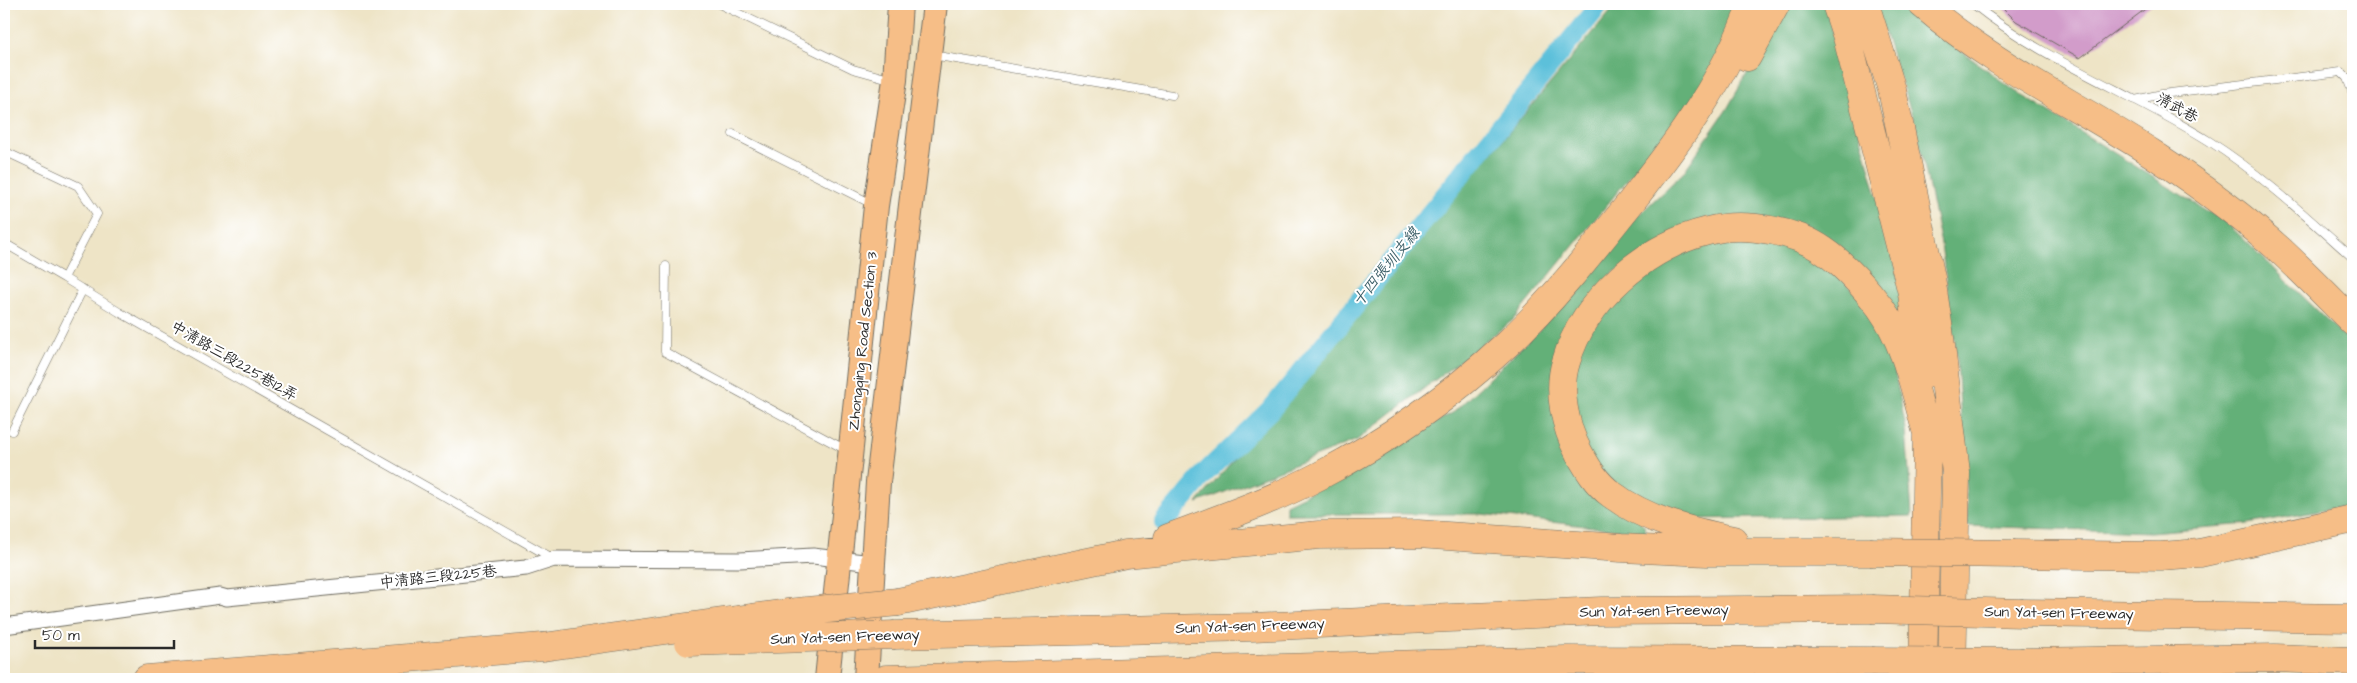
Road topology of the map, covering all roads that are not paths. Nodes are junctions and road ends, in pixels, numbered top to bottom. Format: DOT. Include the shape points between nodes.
graph roads {
  1 [pos="719,4"];
  2 [pos="900,4"];
  3 [pos="935,4"];
  4 [pos="1752,4"];
  5 [pos="1776,4"];
  6 [pos="1836,4"];
  7 [pos="1864,4"];
  8 [pos="1922,4"];
  9 [pos="1973,4"];
  10 [pos="928,54"];
  11 [pos="895,80"];
  12 [pos="2353,94"];
  13 [pos="1172,95"];
  14 [pos="2135,100"];
  15 [pos="734,134"];
  16 [pos="4,150"];
  17 [pos="876,206"];
  18 [pos="1614,223"];
  19 [pos="4,244"];
  20 [pos="2353,258"];
  21 [pos="666,266"];
  22 [pos="64,278"];
  23 [pos="83,289"];
  24 [pos="2353,322"];
  25 [pos="12,431"];
  26 [pos="1927,433"];
  27 [pos="852,453"];
  28 [pos="2353,519"];
  29 [pos="1783,551"];
  30 [pos="1126,554"];
  31 [pos="554,559"];
  32 [pos="840,559"];
  33 [pos="872,563"];
  34 [pos="2353,618"];
  35 [pos="4,626"];
  36 [pos="543,647"];
  37 [pos="2353,661"];
  38 [pos="147,679"];
  39 [pos="827,679"];
  40 [pos="866,679"];
  41 [pos="886,679"];
  42 [pos="892,679"];
  43 [pos="1923,679"];
  44 [pos="1952,679"];
  1 -- 11 [label="lane" via="853,69"];
  2 -- 11 [label="main road, Zhongqing Road Section 3"];
  3 -- 10 [label="main road, Zhongqing Road Section 3"];
  4 -- 18 [label="highway" via="1743,30 1693,120"];
  5 -- 18 [label="highway" via="1740,71 1700,134"];
  6 -- 26 [label="highway" via="1912,293"];
  7 -- 44 [label="highway" via="1892,90 1933,287 1956,473"];
  8 -- 24 [label="highway" via="1996,60 2152,154 2213,195 2279,250"];
  9 -- 14 [label="lane, 清武巷" via="2017,36"];
  10 -- 13 [label="lane"];
  10 -- 33 [label="main road, Zhongqing Road Section 3" via="878,482"];
  11 -- 17 [label="main road, Zhongqing Road Section 3"];
  12 -- 14 [label="lane" via="2341,72"];
  14 -- 20 [label="lane, 清武巷" via="2209,142 2255,175"];
  15 -- 17 [label="lane"];
  16 -- 22 [label="lane" via="78,186 97,214"];
  17 -- 27 [label="main road, Zhongqing Road Section 3"];
  18 -- 30 [label="highway" via="1507,344 1455,388 1389,436 1319,476 1253,506"];
  19 -- 22 [label="lane, 中清路三段225巷12弄"];
  21 -- 27 [label="lane" via="665,352"];
  22 -- 23 [label="lane, 中清路三段225巷12弄"];
  23 -- 25 [label="lane"];
  23 -- 31 [label="lane, 中清路三段225巷12弄"];
  26 -- 29 [label="highway" via="1906,360 1880,308 1832,256 1802,238 1744,227 1710,230 1656,252 1620,279 1580,328 1565,363 1563,397 1570,437 1591,475 1611,494 1637,510 1679,529"];
  26 -- 43 [label="highway"];
  27 -- 32 [label="main road, Zhongqing Road Section 3"];
  28 -- 29 [label="highway, bridge" via="2200,553 2161,556"];
  29 -- 30 [label="highway" via="1707,552 1408,534 1319,535"];
  30 -- 36 [label="highway, bridge" via="898,602 787,613"];
  31 -- 32 [label="street, 中清路三段225巷" via="740,560 813,556"];
  31 -- 35 [label="street, 中清路三段225巷" via="526,568 227,598 220,596"];
  32 -- 33 [label="street, 中清路三段225巷"];
  32 -- 39 [label="main road, Zhongqing Road Section 3"];
  33 -- 40 [label="main road, Zhongqing Road Section 3"];
  34 -- 36 [label="highway, Sun Yat-sen Freeway, bridge" via="1871,609 1601,611 1253,627"];
  36 -- 38 [label="highway, Sun Yat-sen Freeway"];
  37 -- 42 [label="highway, bridge" via="2275,658 2023,662 1565,660"];
  41 -- 42 [label="highway"];
}
